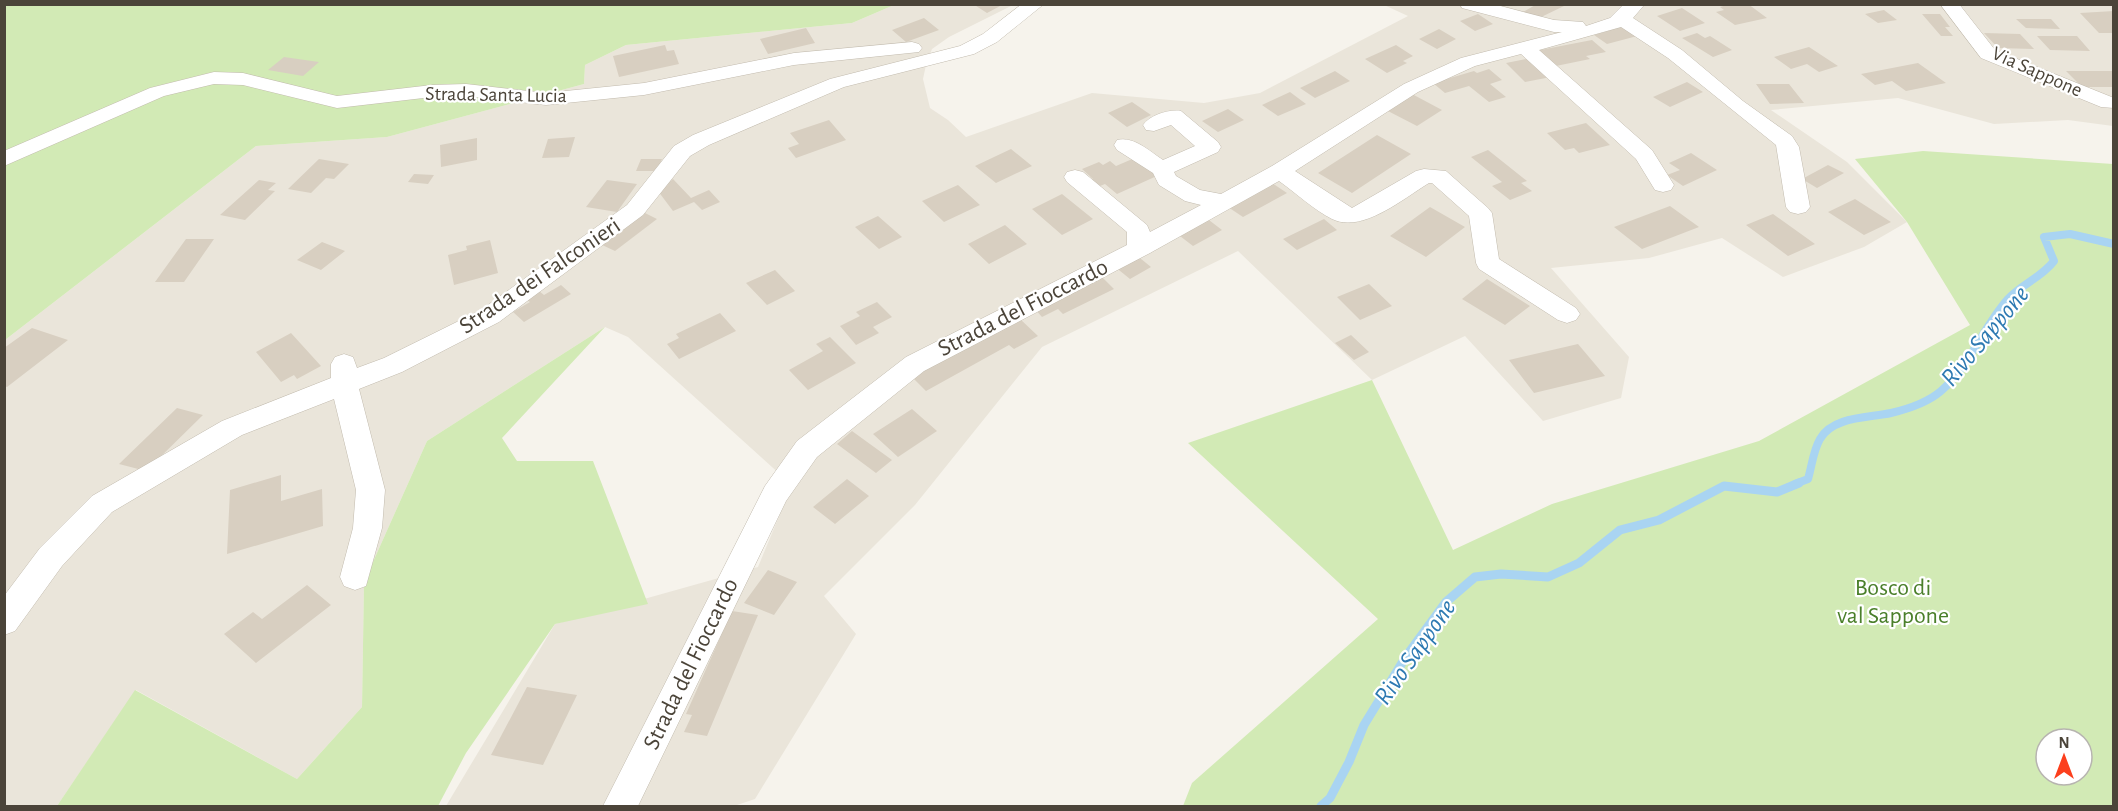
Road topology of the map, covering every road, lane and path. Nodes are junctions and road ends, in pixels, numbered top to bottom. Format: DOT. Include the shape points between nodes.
graph roads {
  1 [pos="1028,4"];
  2 [pos="1035,4"];
  3 [pos="1469,4"];
  4 [pos="1948,4"];
  5 [pos="1624,15"];
  6 [pos="1524,47"];
  7 [pos="2108,103"];
  8 [pos="1154,125"];
  9 [pos="1125,145"];
  10 [pos="4,159"];
  11 [pos="1162,169"];
  12 [pos="1280,171"];
  13 [pos="1075,177"];
  14 [pos="1663,185"];
  15 [pos="1224,202"];
  16 [pos="1798,207"];
  17 [pos="1142,247"];
  18 [pos="1567,314"];
  19 [pos="344,375"];
  20 [pos="355,578"];
  21 [pos="4,621"];
  22 [pos="620,807"];
  1 -- 10 [label="street, Strada Santa Lucia" via="970,36 950,42 794,59 686,82 575,97 526,98 466,90 337,102 253,81 214,78 157,92"];
  2 -- 19 [label="street, Strada dei Falconieri" via="967,50 837,83 682,150 635,210 490,315 393,365"];
  3 -- 5 [label="street" via="1554,26"];
  4 -- 7 [label="street, Via Sappone" via="1988,54"];
  5 -- 6 [label="street, Strada del Fioccardo"];
  5 -- 16 [label="street" via="1784,141"];
  6 -- 12 [label="street, Strada del Fioccardo" via="1467,62 1411,88"];
  6 -- 14 [label="street" via="1644,155"];
  8 -- 11 [label="street" via="1173,116 1210,147"];
  9 -- 11 [label="street"];
  11 -- 15 [label="street" via="1167,180 1193,196"];
  12 -- 15 [label="street, Strada del Fioccardo"];
  12 -- 18 [label="street" via="1341,214 1352,216 1424,176 1438,176 1480,213 1488,263"];
  13 -- 17 [label="street" via="1139,230 1137,242"];
  15 -- 17 [label="street, Strada del Fioccardo"];
  17 -- 22 [label="street, Strada del Fioccardo" via="915,364 807,449 775,494"];
  19 -- 20 [label="street" via="369,479 368,524"];
  19 -- 21 [label="street, Strada dei Falconieri" via="291,404 232,428 102,504 51,556"];
}
